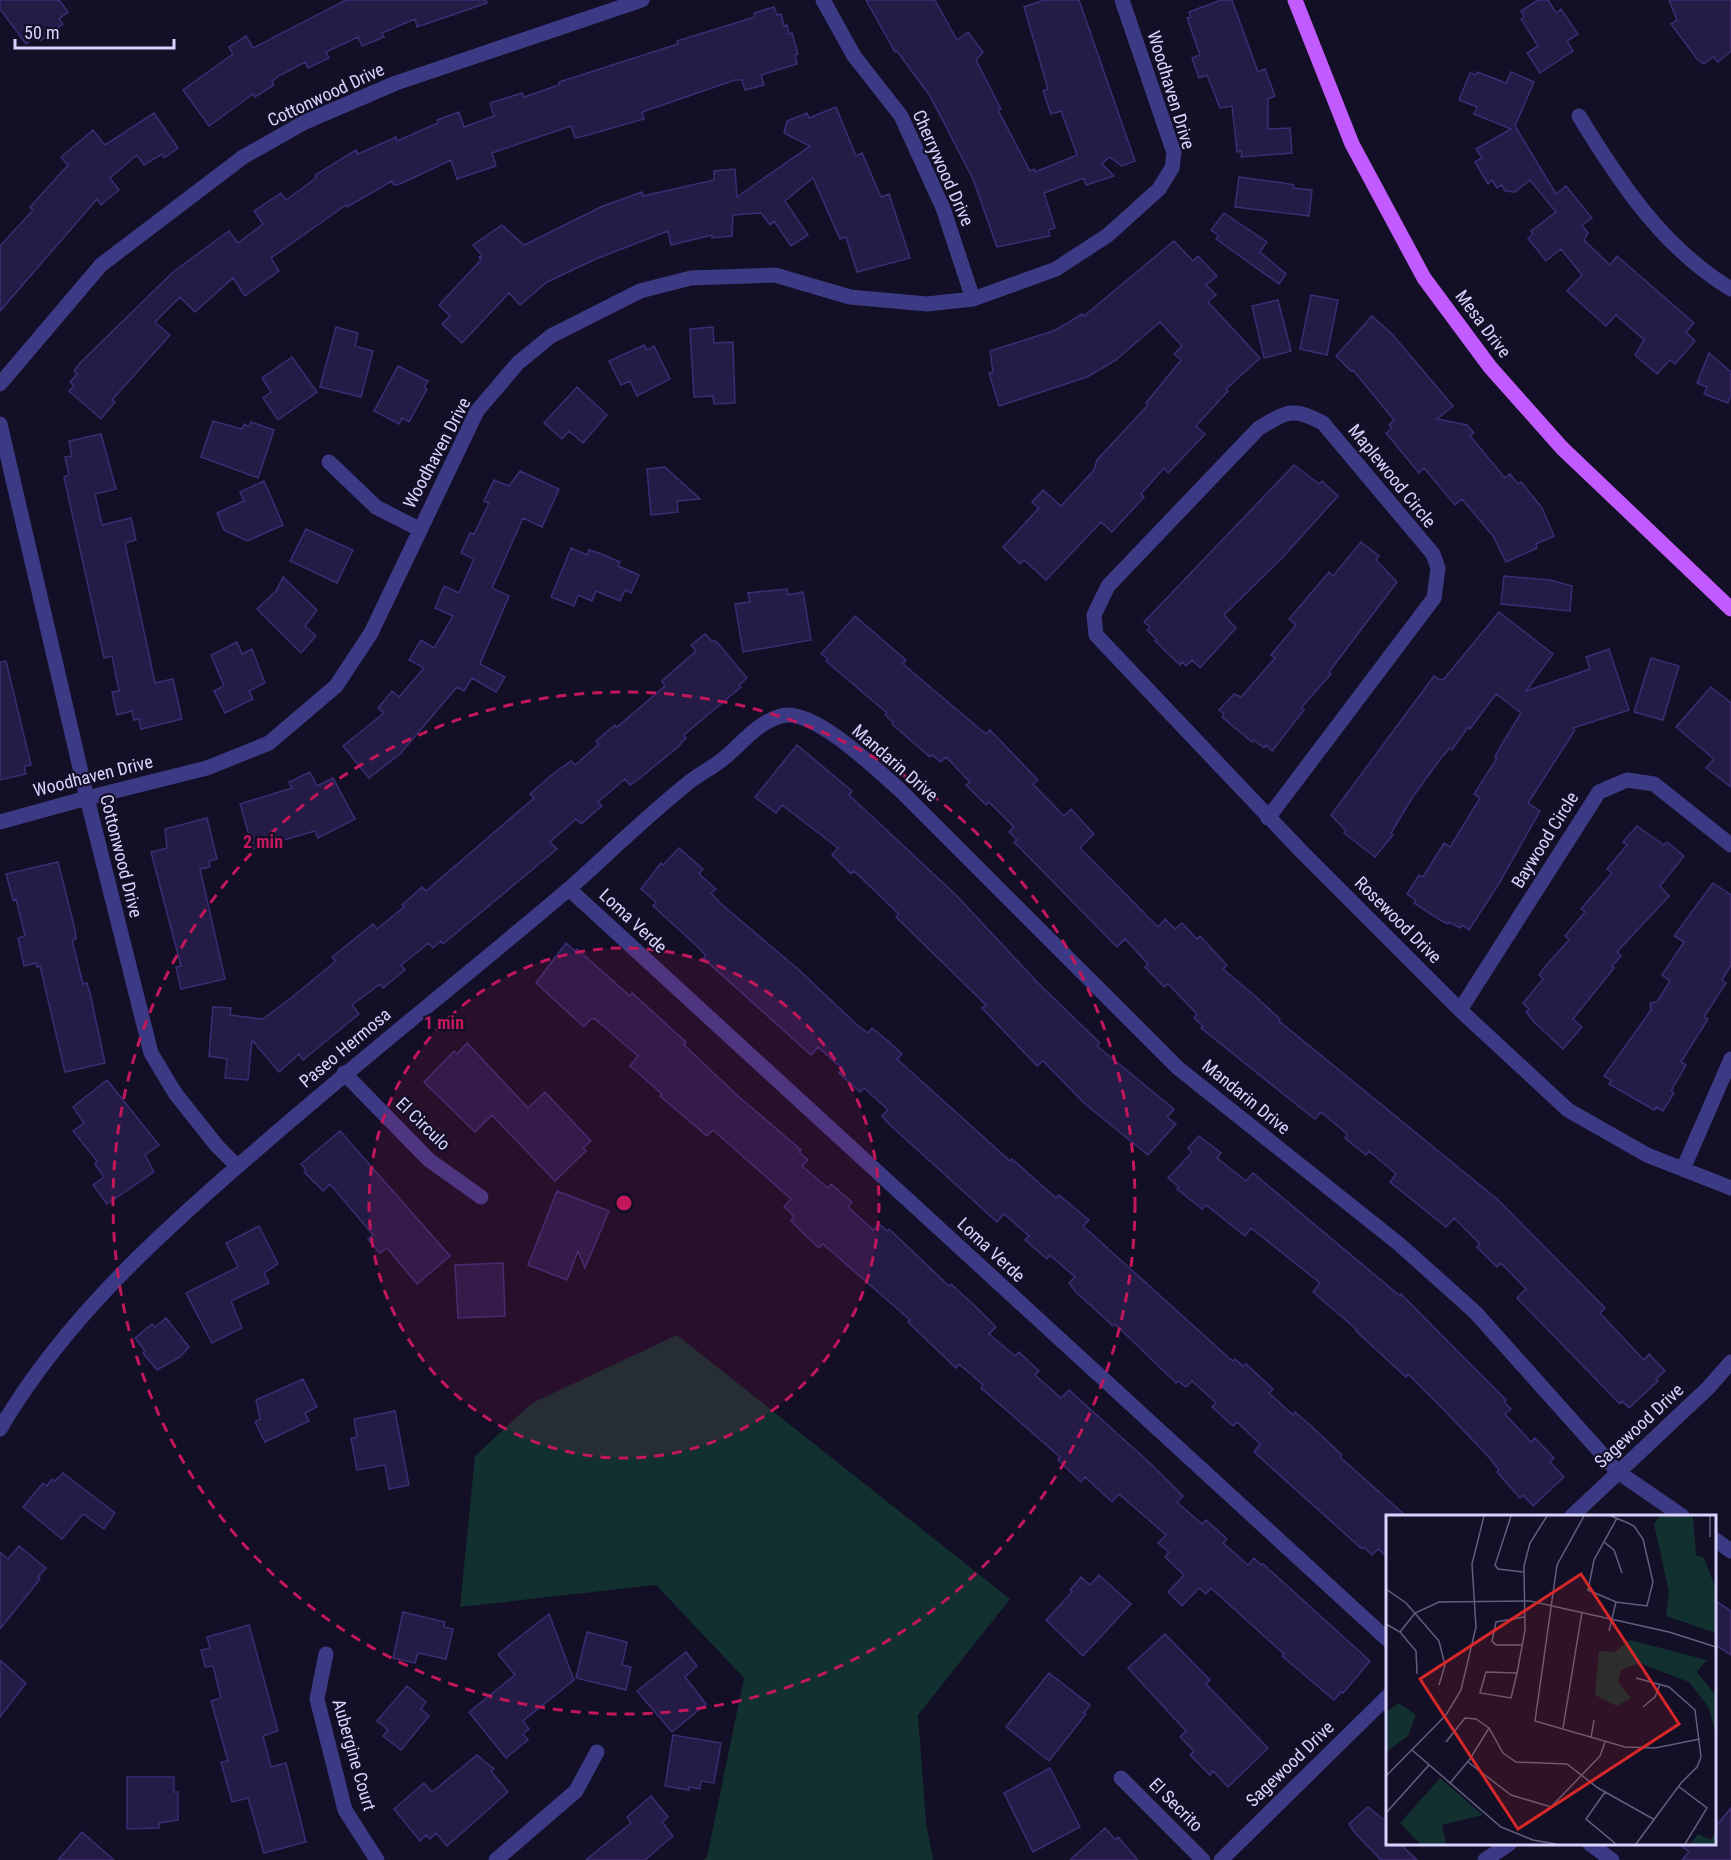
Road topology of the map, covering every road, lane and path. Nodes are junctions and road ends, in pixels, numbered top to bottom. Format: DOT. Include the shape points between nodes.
graph roads {
  1 [pos="642,0"];
  2 [pos="823,0"];
  3 [pos="1122,0"];
  4 [pos="1295,0"];
  5 [pos="1579,116"];
  6 [pos="1731,289"];
  7 [pos="973,298"];
  8 [pos="0,384"];
  9 [pos="0,424"];
  10 [pos="329,462"];
  11 [pos="419,529"];
  12 [pos="1731,609"];
  13 [pos="1094,615"];
  14 [pos="784,714"];
  15 [pos="87,798"];
  16 [pos="1268,818"];
  17 [pos="0,822"];
  18 [pos="1731,845"];
  19 [pos="569,889"];
  20 [pos="1460,1010"];
  21 [pos="1731,1059"];
  22 [pos="344,1073"];
  23 [pos="237,1166"];
  24 [pos="1683,1168"];
  25 [pos="1731,1188"];
  26 [pos="481,1197"];
  27 [pos="1731,1362"];
  28 [pos="0,1429"];
  29 [pos="1618,1472"];
  30 [pos="1573,1515"];
  31 [pos="1681,1515"];
  32 [pos="1716,1540"];
  33 [pos="1731,1551"];
  34 [pos="1386,1638"];
  35 [pos="326,1654"];
  36 [pos="1386,1698"];
  37 [pos="597,1752"];
  38 [pos="1121,1778"];
  39 [pos="1508,1845"];
  40 [pos="1591,1845"];
  41 [pos="377,1860"];
  42 [pos="496,1860"];
  43 [pos="1203,1860"];
  44 [pos="1221,1860"];
  45 [pos="1485,1860"];
  46 [pos="1612,1860"];
  1 -- 8 [label="street, Cottonwood Drive" via="396,83 305,122 243,157 101,265"];
  2 -- 7 [label="street, Cherrywood Drive" via="854,56 901,116 943,208"];
  3 -- 7 [label="street, Woodhaven Drive" via="1174,153 1172,168 1159,189 1108,235 1056,269"];
  4 -- 12 [label="main road, Mesa Drive" via="1352,144 1424,278 1490,367 1562,448"];
  5 -- 6 [label="street" via="1618,179 1651,222 1711,277"];
  7 -- 11 [label="street, Woodhaven Drive" via="927,304 850,297 775,276 691,278 640,291 551,336 518,363 477,411"];
  9 -- 15 [label="street, Cottonwood Drive"];
  10 -- 11 [label="street" via="376,507"];
  11 -- 15 [label="street, Woodhaven Drive" via="371,633 336,686 269,743 207,768"];
  13 -- 16 [label="street, Rosewood Drive" via="1096,635"];
  13 -- 16 [label="street, Maplewood Circle" via="1108,586 1259,428 1282,415 1302,412 1323,423 1433,554 1438,568 1434,598"];
  14 -- 19 [label="street, Paseo Hermosa" via="760,726 689,783"];
  14 -- 29 [label="street, Mandarin Drive" via="807,718 853,748 901,790 1178,1068 1399,1244 1475,1312"];
  15 -- 17 [label="street, Woodhaven Drive"];
  15 -- 23 [label="street, Cottonwood Drive" via="151,1053 175,1093"];
  16 -- 20 [label="street, Rosewood Drive"];
  18 -- 20 [label="street, Baywood Circle" via="1654,784 1627,780 1599,792"];
  19 -- 22 [label="street, Paseo Hermosa"];
  19 -- 34 [label="street, Loma Verde"];
  20 -- 24 [label="street, Rosewood Drive" via="1568,1110 1647,1155"];
  21 -- 24 [label="street"];
  22 -- 23 [label="street, Paseo Hermosa"];
  22 -- 26 [label="street, El Circulo" via="429,1160"];
  23 -- 28 [label="street, Paseo Hermosa" via="154,1239 94,1303 16,1402"];
  24 -- 25 [label="street, Rosewood Drive"];
  27 -- 29 [label="street, Sagewood Drive"];
  29 -- 30 [label="street, Sagewood Drive"];
  29 -- 31 [label="street, Mandarin Drive"];
  32 -- 33 [label="street"];
  35 -- 41 [label="street, Aubergine Court" via="317,1699 345,1810"];
  36 -- 44 [label="street, Sagewood Drive"];
  37 -- 42 [label="street" via="576,1791"];
  38 -- 43 [label="street, El Secrito"];
  39 -- 45 [label="street"];
  40 -- 46 [label="street"];
}
